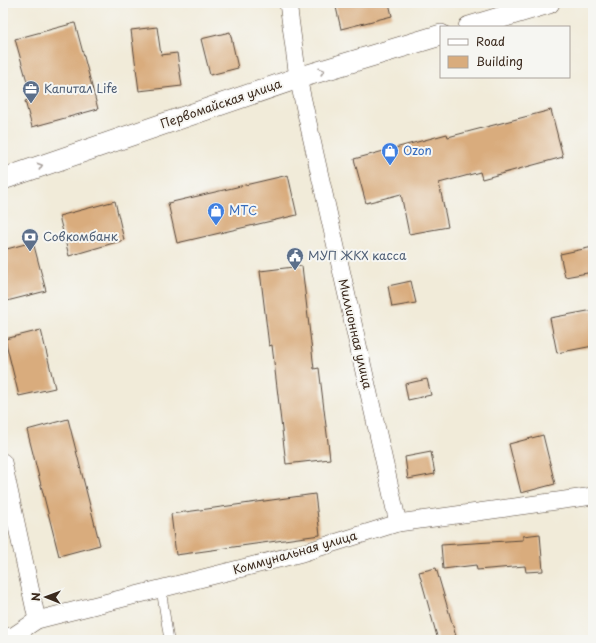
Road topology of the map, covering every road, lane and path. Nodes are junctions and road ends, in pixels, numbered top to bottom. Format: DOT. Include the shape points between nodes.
graph roads {
  1 [pos="288,3"];
  2 [pos="548,3"];
  3 [pos="471,26"];
  4 [pos="440,35"];
  5 [pos="298,78"];
  6 [pos="3,179"];
  7 [pos="3,462"];
  8 [pos="593,496"];
  9 [pos="398,523"];
  10 [pos="161,589"];
  11 [pos="37,620"];
  12 [pos="10,638"];
  13 [pos="169,640"];
  1 -- 5 [label="street, Миллионная улица"];
  2 -- 3 [label="street"];
  5 -- 4 [label="street, Первомайская улица, one-way"];
  6 -- 5 [label="street, Первомайская улица, one-way"];
  5 -- 9 [label="street, Миллионная улица"];
  7 -- 11 [label="street"];
  8 -- 9 [label="street, Коммунальная улица"];
  9 -- 10 [label="street, Коммунальная улица" via="302,553"];
  10 -- 11 [label="street, Коммунальная улица"];
  10 -- 13 [label="lane"];
  11 -- 12 [label="street, Коммунальная улица"];
}
